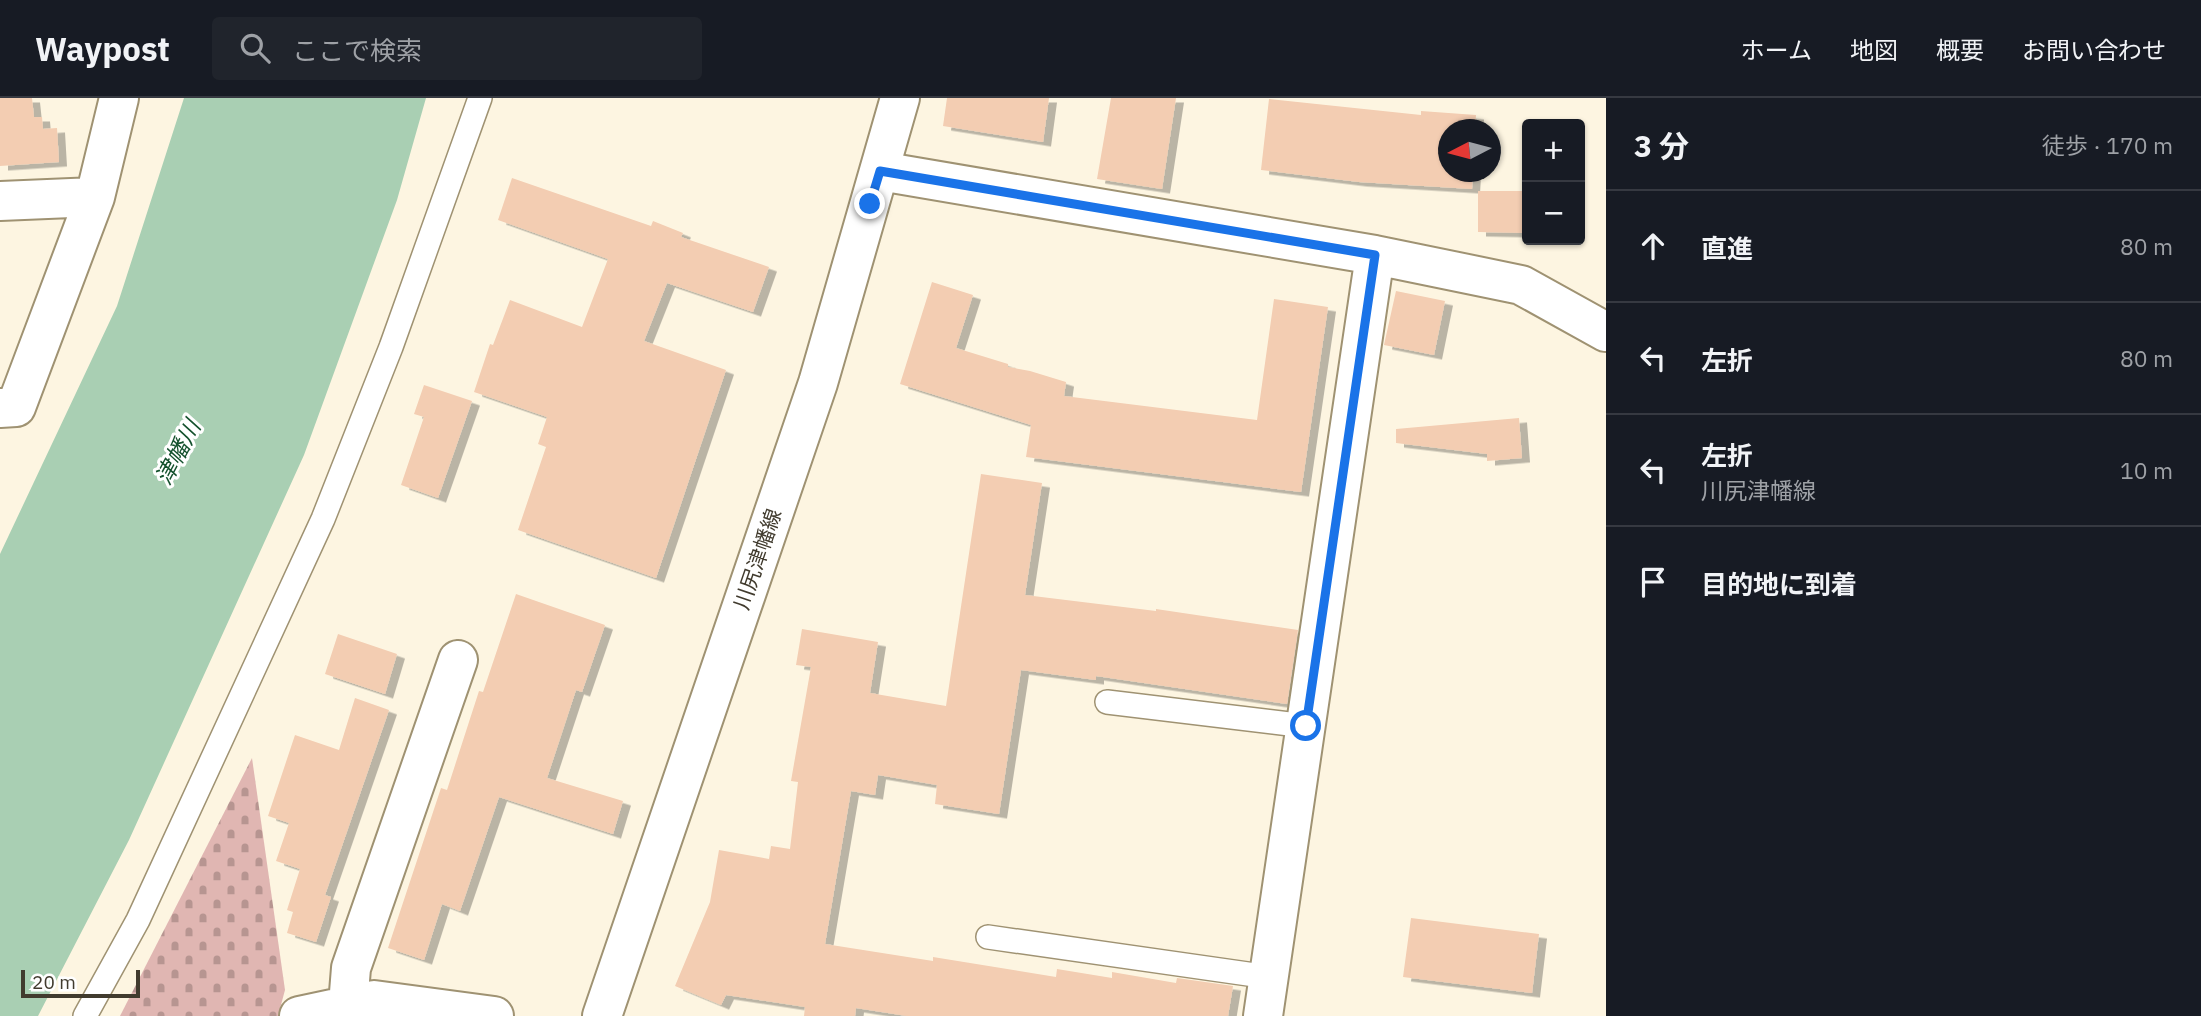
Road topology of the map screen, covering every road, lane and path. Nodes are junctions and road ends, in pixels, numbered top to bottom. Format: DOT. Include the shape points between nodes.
graph roads {
  1 [pos="119,98"];
  2 [pos="480,98"];
  3 [pos="900,98"];
  4 [pos="880,171"];
  5 [pos="95,197"];
  6 [pos="0,201"];
  7 [pos="1375,255"];
  8 [pos="1606,332"];
  9 [pos="0,408"];
  10 [pos="457,660"];
  11 [pos="1107,702"];
  12 [pos="1306,726"];
  13 [pos="988,937"];
  14 [pos="1269,977"];
  15 [pos="348,1005"];
  16 [pos="85,1016"];
  17 [pos="299,1016"];
  18 [pos="494,1016"];
  19 [pos="602,1016"];
  20 [pos="1263,1016"];
  1 -- 5 [label="street"];
  2 -- 16 [label="lane" via="323,520 138,920"];
  3 -- 4 [label="street, 川尻津幡線"];
  4 -- 7 [label="street"];
  4 -- 19 [label="street, 川尻津幡線" via="818,383"];
  5 -- 6 [label="street"];
  5 -- 9 [label="street" via="16,407"];
  7 -- 8 [label="street" via="1521,285"];
  7 -- 12 [label="street"];
  10 -- 15 [label="street" via="351,968"];
  11 -- 12 [label="lane"];
  12 -- 14 [label="street"];
  13 -- 14 [label="lane"];
  14 -- 20 [label="street"];
  15 -- 17 [label="street"];
  15 -- 18 [label="street" via="374,1000"];
}
